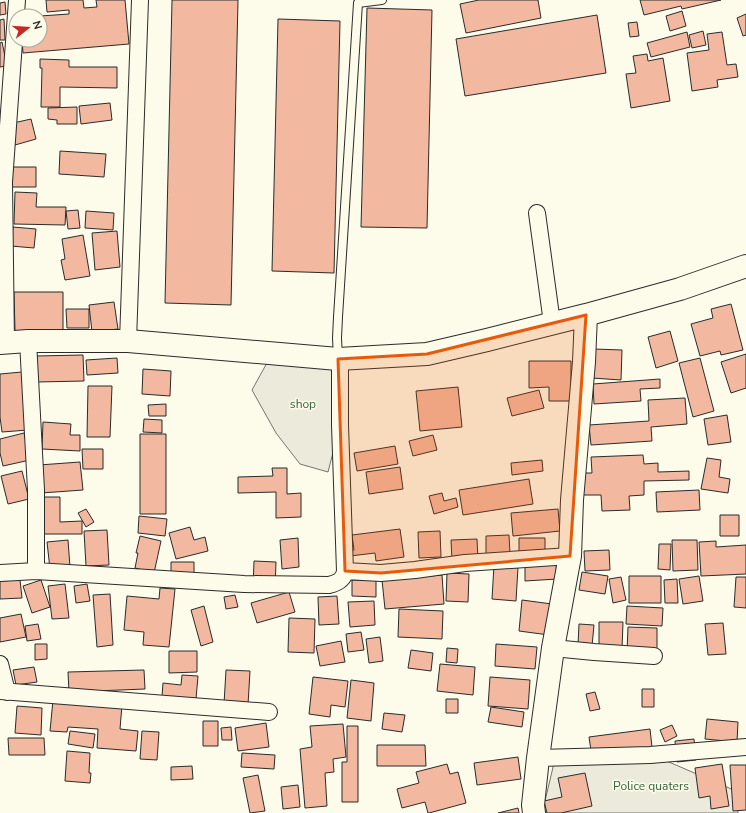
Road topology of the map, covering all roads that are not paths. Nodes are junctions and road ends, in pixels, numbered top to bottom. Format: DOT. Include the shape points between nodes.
graph roads {
  1 [pos="17,0"];
  2 [pos="140,0"];
  3 [pos="382,0"];
  4 [pos="537,213"];
  5 [pos="746,266"];
  6 [pos="586,315"];
  7 [pos="552,323"];
  8 [pos="28,341"];
  9 [pos="128,341"];
  10 [pos="3,343"];
  11 [pos="338,348"];
  12 [pos="570,556"];
  13 [pos="36,571"];
  14 [pos="346,571"];
  15 [pos="0,573"];
  16 [pos="553,648"];
  17 [pos="654,656"];
  18 [pos="0,664"];
  19 [pos="4,692"];
  20 [pos="269,712"];
  21 [pos="746,746"];
  22 [pos="538,758"];
  23 [pos="534,813"];
  1 -- 10 [label="street" via="4,182"];
  2 -- 9 [label="street"];
  3 -- 11 [label="lane" via="358,3"];
  4 -- 7 [label="street"];
  5 -- 6 [label="street" via="680,289"];
  6 -- 7 [label="street"];
  6 -- 12 [label="street"];
  7 -- 11 [label="street" via="427,354"];
  8 -- 9 [label="street"];
  8 -- 10 [label="street"];
  8 -- 13 [label="street" via="36,490"];
  9 -- 11 [label="street"];
  11 -- 14 [label="street"];
  12 -- 14 [label="street" via="465,563 381,574"];
  12 -- 16 [label="street"];
  13 -- 14 [label="street" via="244,584 329,585 340,581"];
  13 -- 15 [label="street"];
  16 -- 17 [label="street"];
  16 -- 22 [label="street"];
  18 -- 19 [label="street"];
  19 -- 20 [label="street"];
  21 -- 22 [label="street" via="650,755"];
  22 -- 23 [label="street"];
}
